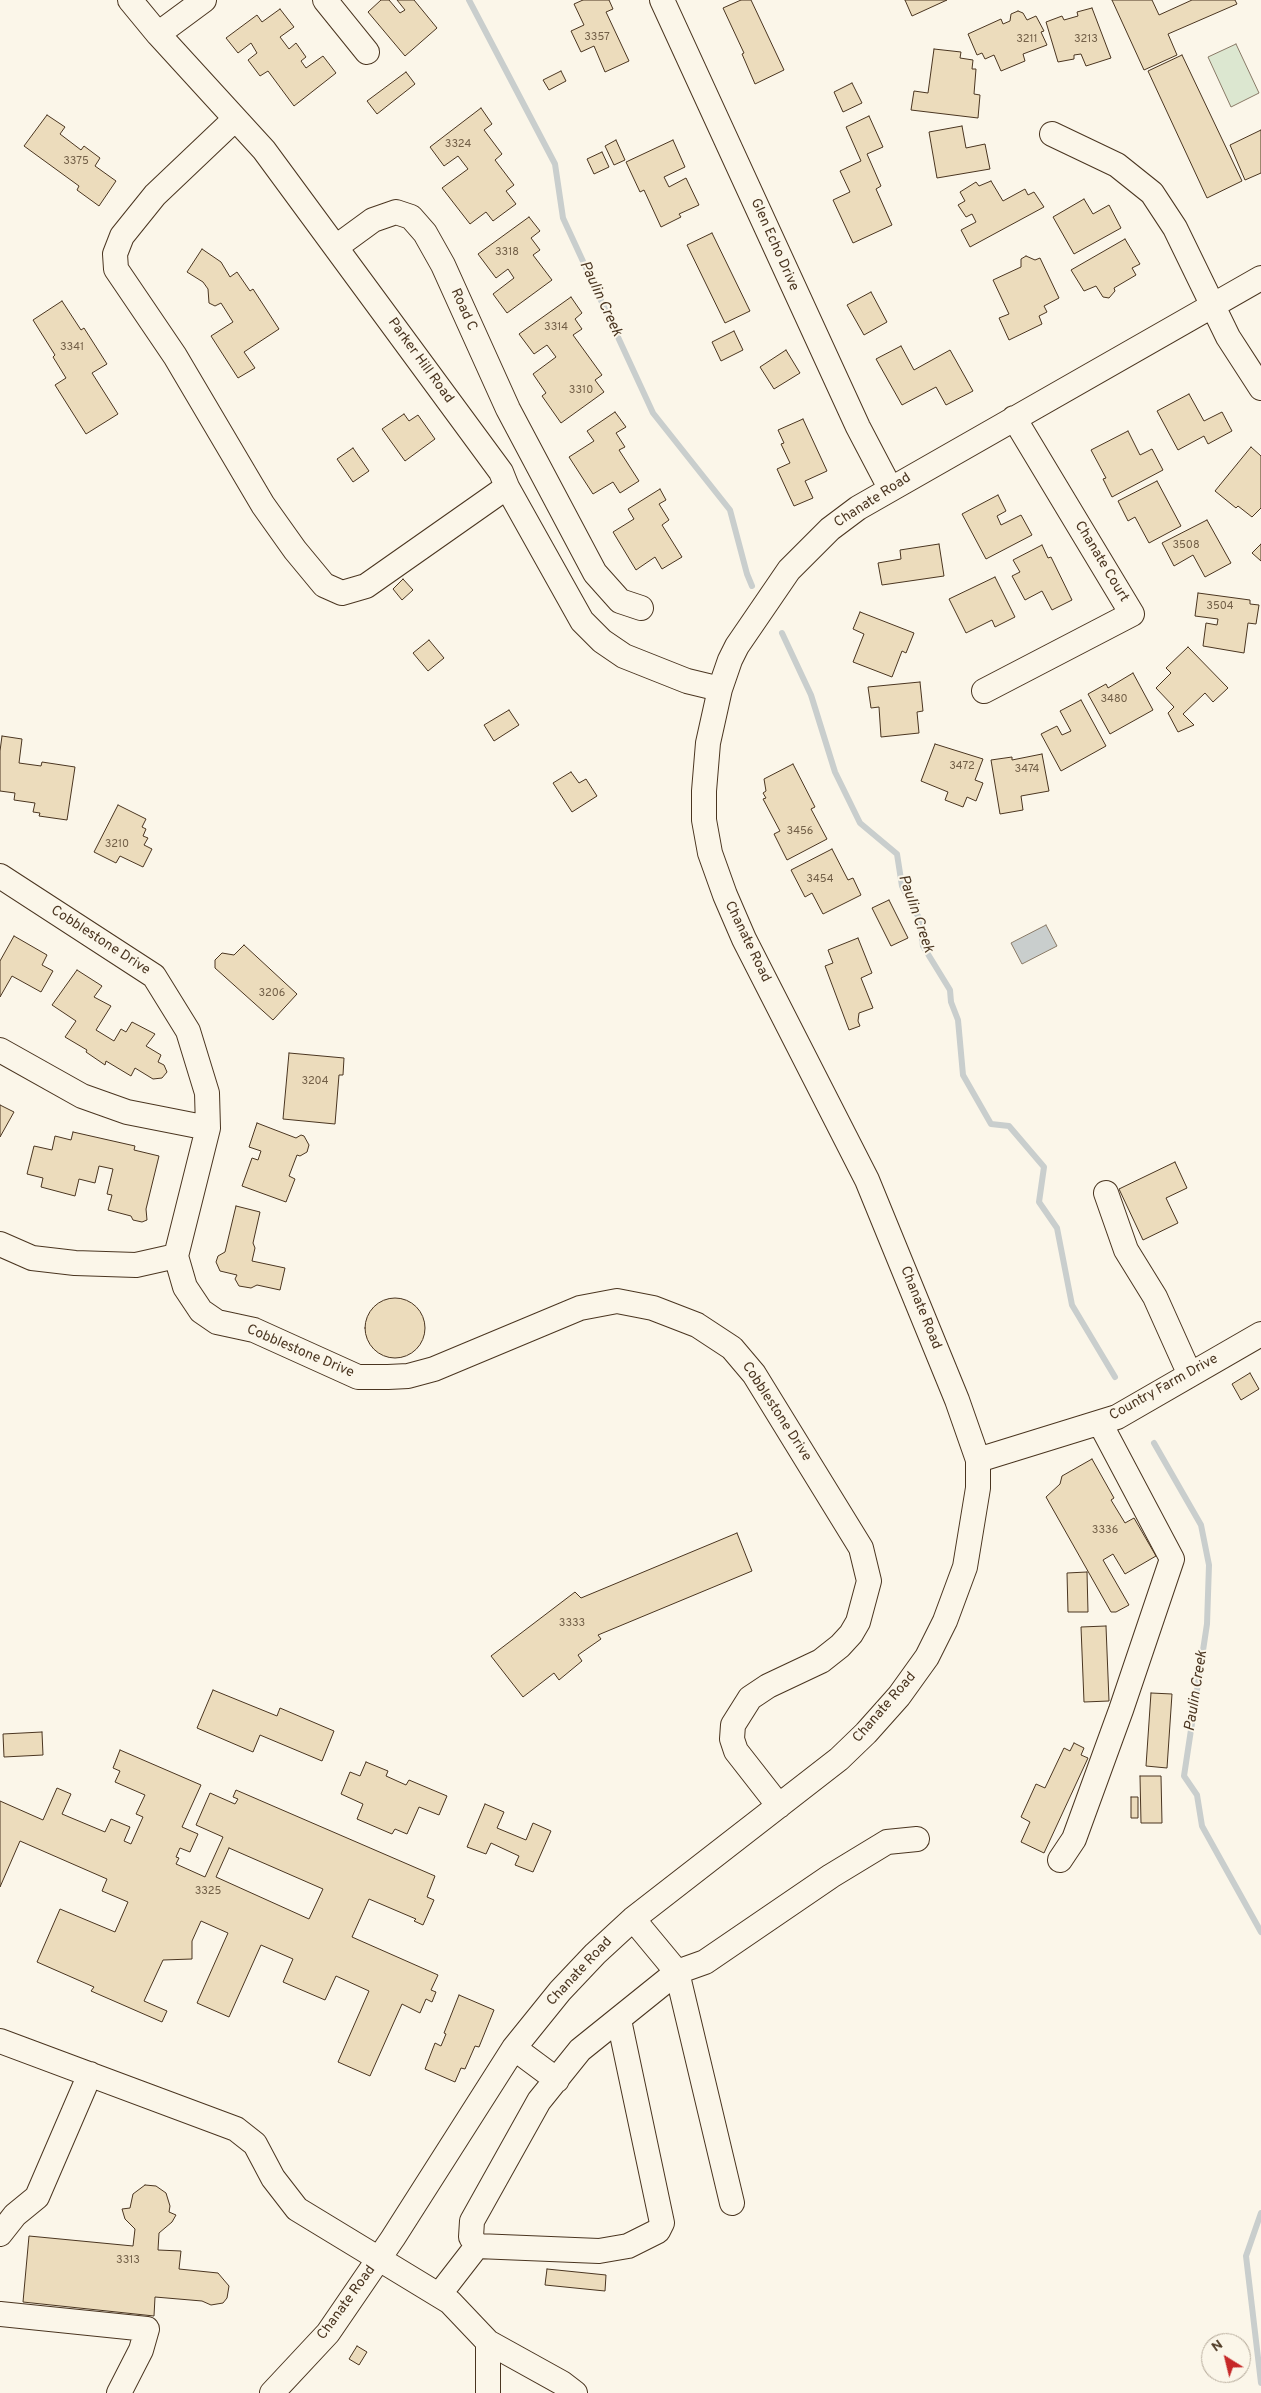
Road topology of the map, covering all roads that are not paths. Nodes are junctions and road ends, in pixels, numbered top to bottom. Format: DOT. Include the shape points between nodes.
graph roads {
  1 [pos="130,0"];
  2 [pos="204,0"];
  3 [pos="325,0"];
  4 [pos="662,0"];
  5 [pos="158,34"];
  6 [pos="367,52"];
  7 [pos="235,119"];
  8 [pos="1052,134"];
  9 [pos="336,247"];
  10 [pos="1261,278"];
  11 [pos="1211,306"];
  12 [pos="1261,388"];
  13 [pos="1014,418"];
  14 [pos="531,452"];
  15 [pos="504,479"];
  16 [pos="890,488"];
  17 [pos="641,608"];
  18 [pos="720,689"];
  19 [pos="984,691"];
  20 [pos="0,876"];
  21 [pos="0,1050"];
  22 [pos="208,1128"];
  23 [pos="1106,1193"];
  24 [pos="0,1244"];
  25 [pos="176,1256"];
  26 [pos="1261,1334"];
  27 [pos="1190,1375"];
  28 [pos="1100,1422"];
  29 [pos="978,1460"];
  30 [pos="779,1806"];
  31 [pos="917,1839"];
  32 [pos="1060,1860"];
  33 [pos="633,1919"];
  34 [pos="677,1972"];
  35 [pos="618,2020"];
  36 [pos="0,2041"];
  37 [pos="514,2048"];
  38 [pos="90,2074"];
  39 [pos="556,2080"];
  40 [pos="732,2204"];
  41 [pos="0,2234"];
  42 [pos="477,2246"];
  43 [pos="378,2260"];
  44 [pos="439,2295"];
  45 [pos="0,2314"];
  46 [pos="488,2342"];
  47 [pos="119,2393"];
  48 [pos="272,2393"];
  49 [pos="488,2393"];
  50 [pos="575,2393"];
  1 -- 5 [label="street, Parker Hill Road"];
  2 -- 5 [label="street"];
  3 -- 6 [label="street"];
  4 -- 16 [label="street, Glen Echo Drive" via="858,427"];
  5 -- 7 [label="street, Parker Hill Road"];
  7 -- 9 [label="street, Parker Hill Road" via="264,150"];
  7 -- 15 [label="street" via="154,195 122,236 115,254 116,269 176,356 263,505 295,550 324,585 342,593 366,586"];
  8 -- 11 [label="street" via="1117,165 1152,193 1175,228"];
  9 -- 14 [label="street, Road C" via="385,214 396,212 412,217 443,265 508,409"];
  9 -- 15 [label="street, Parker Hill Road"];
  10 -- 11 [label="street, Chanate Road"];
  11 -- 12 [label="street"];
  11 -- 13 [label="street, Chanate Road"];
  13 -- 16 [label="street, Chanate Road"];
  13 -- 19 [label="street, Chanate Court" via="1132,614"];
  14 -- 15 [label="street"];
  14 -- 17 [label="street" via="594,573 620,602"];
  15 -- 18 [label="street, Parker Hill Road" via="582,621 602,641 624,656 687,681"];
  16 -- 18 [label="street, Chanate Road" via="830,529 789,570 737,646"];
  18 -- 29 [label="street, Chanate Road" via="708,743 704,791 704,820 710,853 744,938 867,1180 957,1400"];
  20 -- 22 [label="street, Cobblestone Drive" via="154,976 188,1031 207,1093"];
  21 -- 22 [label="street" via="82,1096 126,1112"];
  22 -- 25 [label="street, Cobblestone Drive"];
  23 -- 27 [label="street" via="1126,1250 1155,1297"];
  24 -- 25 [label="street" via="32,1258 75,1263 136,1265"];
  25 -- 30 [label="street, Cobblestone Drive" via="185,1287 201,1311 218,1322 254,1330 358,1377 408,1376 434,1369 580,1308 617,1301 653,1308 697,1325 732,1348 754,1374 861,1548 869,1581 858,1622 840,1646 821,1661 750,1698 733,1725 732,1739 736,1751"];
  26 -- 27 [label="street, Country Farm Drive"];
  27 -- 28 [label="street, Country Farm Drive" via="1117,1418"];
  28 -- 29 [label="street, Country Farm Drive"];
  28 -- 32 [label="street" via="1172,1559 1074,1839"];
  29 -- 30 [label="street, Chanate Road" via="978,1488 965,1567 945,1621 927,1657 899,1696 866,1733 839,1759"];
  30 -- 33 [label="street, Chanate Road"];
  31 -- 34 [label="street" via="886,1842 706,1962"];
  33 -- 34 [label="street"];
  33 -- 37 [label="street, Chanate Road" via="567,1984"];
  34 -- 35 [label="street"];
  34 -- 40 [label="street"];
  35 -- 39 [label="street" via="580,2050"];
  35 -- 42 [label="street" via="662,2223 658,2231 628,2246 599,2251"];
  36 -- 38 [label="street"];
  37 -- 39 [label="street"];
  37 -- 43 [label="street, Chanate Road"];
  38 -- 41 [label="street" via="37,2197 15,2215"];
  38 -- 43 [label="street" via="236,2129 255,2144 273,2178 297,2209"];
  39 -- 42 [label="street" via="539,2101 472,2221 471,2237"];
  42 -- 44 [label="street"];
  43 -- 44 [label="street"];
  43 -- 48 [label="street, Chanate Road" via="328,2333"];
  44 -- 46 [label="street" via="450,2302"];
  45 -- 47 [label="street" via="147,2329 141,2350"];
  46 -- 49 [label="street"];
  46 -- 50 [label="street"];
}
